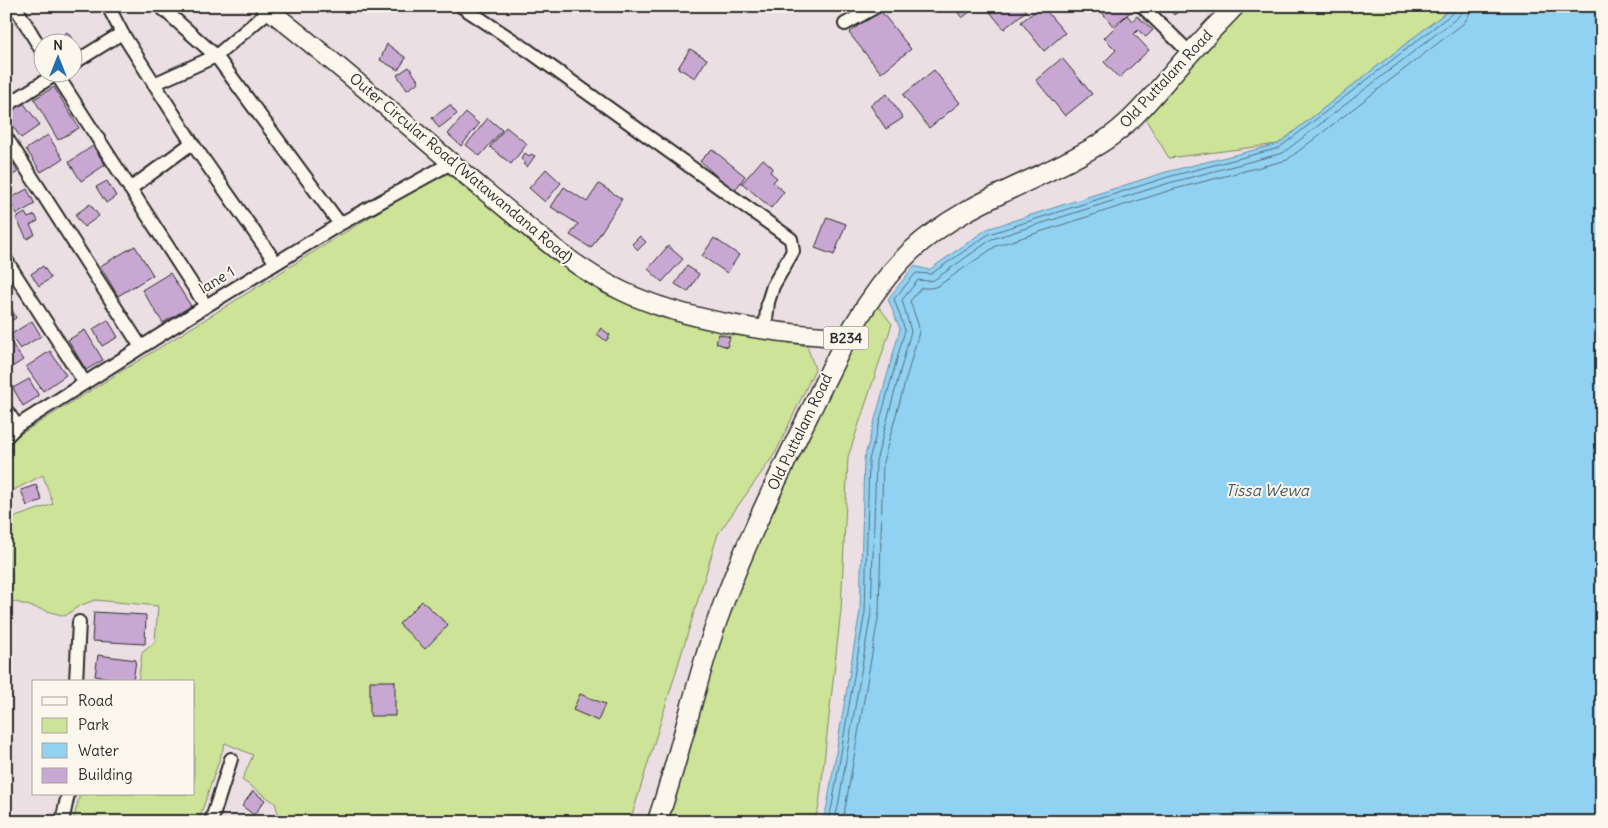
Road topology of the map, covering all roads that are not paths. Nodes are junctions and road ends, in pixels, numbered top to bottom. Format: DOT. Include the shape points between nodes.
graph roads {
  1 [pos="15,6"];
  2 [pos="108,6"];
  3 [pos="160,6"];
  4 [pos="462,6"];
  5 [pos="877,6"];
  6 [pos="1142,6"];
  7 [pos="1235,6"];
  8 [pos="267,8"];
  9 [pos="845,24"];
  10 [pos="122,33"];
  11 [pos="32,35"];
  12 [pos="1190,53"];
  13 [pos="216,56"];
  14 [pos="82,58"];
  15 [pos="43,82"];
  16 [pos="63,82"];
  17 [pos="154,84"];
  18 [pos="6,106"];
  19 [pos="6,137"];
  20 [pos="192,143"];
  21 [pos="452,163"];
  22 [pos="130,190"];
  23 [pos="340,224"];
  24 [pos="6,260"];
  25 [pos="276,263"];
  26 [pos="206,306"];
  27 [pos="765,329"];
  28 [pos="846,337"];
  29 [pos="141,347"];
  30 [pos="85,383"];
  31 [pos="6,410"];
  32 [pos="17,426"];
  33 [pos="6,437"];
  34 [pos="79,622"];
  35 [pos="76,680"];
  36 [pos="231,759"];
  37 [pos="68,796"];
  38 [pos="62,822"];
  39 [pos="211,822"];
  40 [pos="657,822"];
  1 -- 11 [label="street"];
  2 -- 10 [label="street"];
  3 -- 13 [label="street"];
  4 -- 27 [label="street" via="791,239 793,251 768,302"];
  5 -- 9 [label="street"];
  6 -- 12 [label="street"];
  7 -- 12 [label="main road, Old Puttalam Road / B234"];
  8 -- 13 [label="street"];
  8 -- 21 [label="main road, Outer Circular Road (Watawandana Road)"];
  10 -- 14 [label="street"];
  10 -- 17 [label="street"];
  12 -- 28 [label="main road, Old Puttalam Road / B234" via="1112,136 929,235 876,290"];
  13 -- 17 [label="street"];
  13 -- 23 [label="street"];
  15 -- 18 [label="street"];
  16 -- 22 [label="street"];
  17 -- 20 [label="street"];
  19 -- 29 [label="street"];
  20 -- 22 [label="street"];
  20 -- 25 [label="street"];
  21 -- 23 [label="street, lane 1"];
  21 -- 27 [label="main road, Outer Circular Road (Watawandana Road)" via="562,253 611,286 677,311"];
  22 -- 26 [label="street"];
  23 -- 25 [label="street, lane 1"];
  24 -- 30 [label="street"];
  25 -- 26 [label="street, lane 1"];
  26 -- 29 [label="street, lane 1"];
  27 -- 28 [label="main road, Outer Circular Road (Watawandana Road)"];
  28 -- 40 [label="main road, Old Puttalam Road / B234" via="743,552 716,625"];
  29 -- 30 [label="street, lane 1"];
  30 -- 32 [label="street, lane 1"];
  31 -- 32 [label="street"];
  32 -- 33 [label="street, lane 1"];
  34 -- 35 [label="street"];
  36 -- 39 [label="street"];
  37 -- 38 [label="street"];
}
